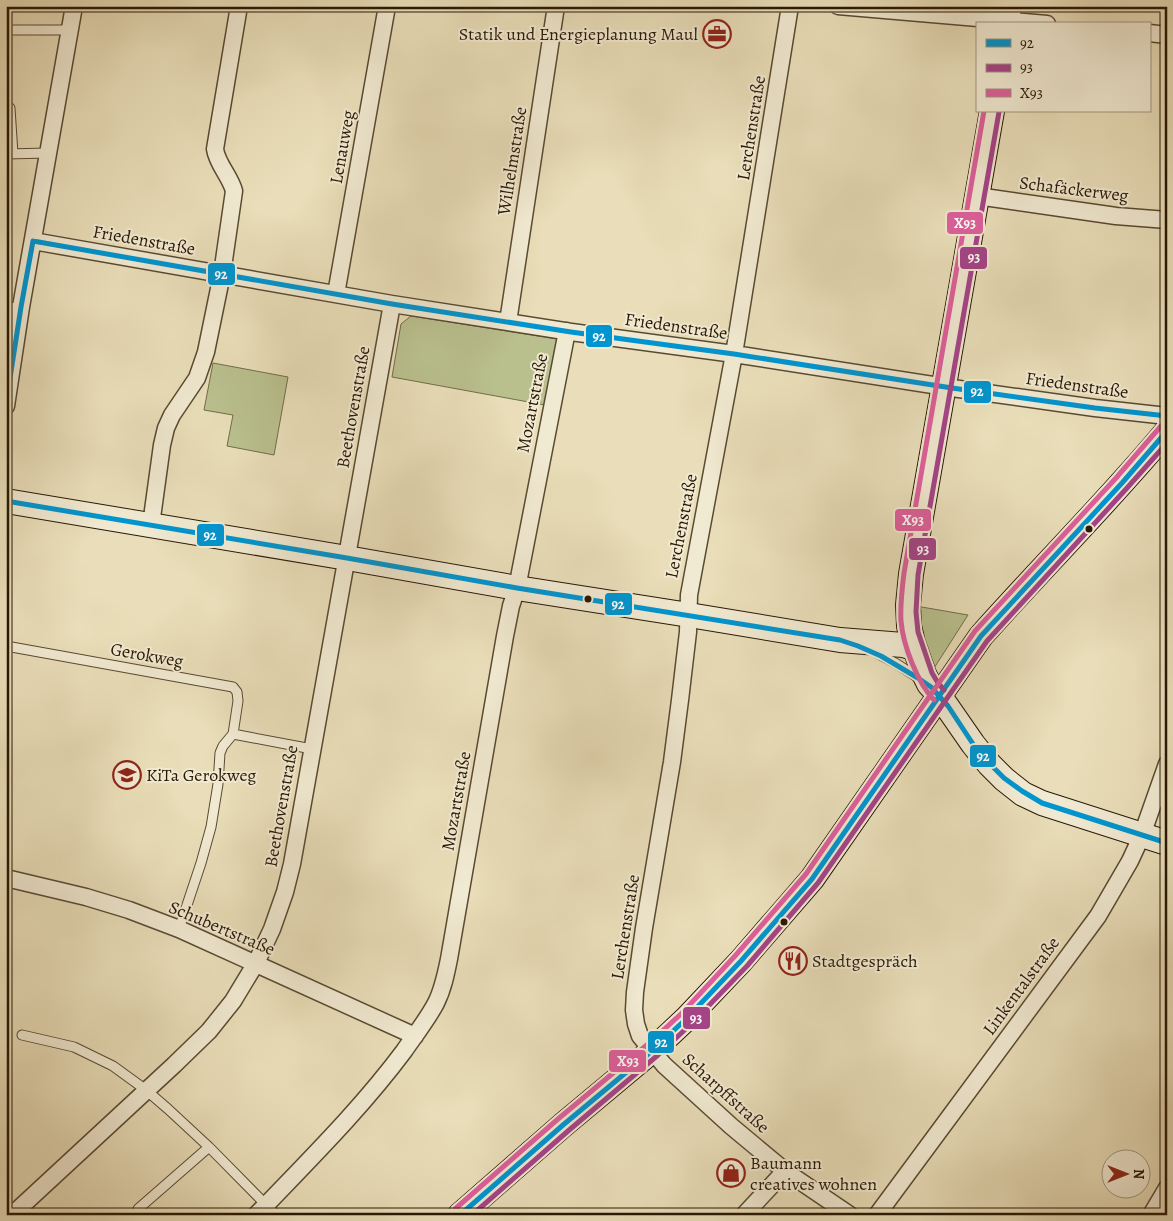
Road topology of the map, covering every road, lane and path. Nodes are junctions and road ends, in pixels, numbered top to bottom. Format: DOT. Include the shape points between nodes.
graph roads {
  1 [pos="74,6"];
  2 [pos="239,6"];
  3 [pos="387,6"];
  4 [pos="556,6"];
  5 [pos="790,6"];
  6 [pos="838,6"];
  7 [pos="1008,17"];
  8 [pos="1036,22"];
  9 [pos="6,30"];
  10 [pos="70,30"];
  11 [pos="1150,33"];
  12 [pos="1167,35"];
  13 [pos="10,108"];
  14 [pos="992,112"];
  15 [pos="48,153"];
  16 [pos="10,154"];
  17 [pos="977,196"];
  18 [pos="1167,220"];
  19 [pos="33,241"];
  20 [pos="222,274"];
  21 [pos="336,294"];
  22 [pos="392,304"];
  23 [pos="14,307"];
  24 [pos="508,322"];
  25 [pos="567,331"];
  26 [pos="734,354"];
  27 [pos="944,387"];
  28 [pos="6,406"];
  29 [pos="1167,416"];
  30 [pos="1167,431"];
  31 [pos="6,500"];
  32 [pos="151,525"];
  33 [pos="347,558"];
  34 [pos="517,588"];
  35 [pos="689,615"];
  36 [pos="840,640"];
  37 [pos="6,646"];
  38 [pos="916,651"];
  39 [pos="934,690"];
  40 [pos="233,734"];
  41 [pos="312,749"];
  42 [pos="1167,764"];
  43 [pos="1142,835"];
  44 [pos="1167,843"];
  45 [pos="6,878"];
  46 [pos="178,929"];
  47 [pos="256,964"];
  48 [pos="22,1035"];
  49 [pos="414,1036"];
  50 [pos="653,1050"];
  51 [pos="146,1090"];
  52 [pos="209,1147"];
  53 [pos="785,1171"];
  54 [pos="1167,1188"];
  55 [pos="138,1209"];
  56 [pos="266,1211"];
  57 [pos="12,1215"];
  58 [pos="460,1215"];
  59 [pos="744,1215"];
  60 [pos="850,1215"];
  61 [pos="878,1215"];
  62 [pos="1151,1215"];
  1 -- 10 [label="street"];
  2 -- 20 [label="street" via="214,149 234,191"];
  3 -- 21 [label="street, Lenauweg"];
  4 -- 24 [label="street, Wilhelmstraße"];
  5 -- 26 [label="street, Lerchenstraße"];
  6 -- 7 [label="street"];
  7 -- 8 [label="street"];
  9 -- 10 [label="lane"];
  10 -- 15 [label="street"];
  11 -- 12 [label="street"];
  13 -- 16 [label="lane"];
  14 -- 17 [label="main road"];
  15 -- 16 [label="lane"];
  15 -- 19 [label="street"];
  17 -- 18 [label="street, Schafäckerweg"];
  17 -- 27 [label="main road"];
  19 -- 20 [label="street, Friedenstraße"];
  19 -- 23 [label="street"];
  20 -- 21 [label="street, Friedenstraße"];
  20 -- 32 [label="street" via="206,352 196,378 166,428"];
  21 -- 22 [label="street, Friedenstraße"];
  22 -- 24 [label="street, Friedenstraße"];
  22 -- 33 [label="street, Beethovenstraße"];
  23 -- 28 [label="street"];
  24 -- 25 [label="street, Friedenstraße"];
  25 -- 26 [label="street, Friedenstraße"];
  25 -- 34 [label="street, Mozartstraße"];
  26 -- 27 [label="street, Friedenstraße"];
  26 -- 35 [label="street, Lerchenstraße" via="689,595"];
  27 -- 29 [label="street, Friedenstraße"];
  27 -- 38 [label="main road" via="911,574 909,626"];
  30 -- 39 [label="main road"];
  31 -- 32 [label="main road"];
  32 -- 33 [label="main road"];
  33 -- 34 [label="main road"];
  33 -- 41 [label="street, Beethovenstraße"];
  34 -- 35 [label="main road"];
  34 -- 49 [label="street, Mozartstraße" via="505,636 444,982 436,1004"];
  35 -- 36 [label="main road"];
  35 -- 50 [label="street, Lerchenstraße" via="673,753 635,992 636,1024 640,1036"];
  36 -- 38 [label="main road" via="903,645"];
  36 -- 39 [label="lane" via="873,651"];
  37 -- 40 [label="lane, Gerokweg" via="233,687 238,701"];
  38 -- 39 [label="main road"];
  39 -- 43 [label="main road" via="989,764 1023,794 1074,815"];
  39 -- 50 [label="main road" via="812,879 741,961"];
  40 -- 41 [label="lane"];
  40 -- 46 [label="lane, Gerokweg" via="220,753 211,827"];
  41 -- 47 [label="street, Beethovenstraße" via="285,892"];
  42 -- 43 [label="street, Linkentalstraße"];
  43 -- 44 [label="main road"];
  43 -- 61 [label="street, Linkentalstraße" via="1098,916"];
  45 -- 46 [label="street, Schubertstraße" via="86,897"];
  46 -- 47 [label="street, Schubertstraße"];
  47 -- 49 [label="street, Schubertstraße"];
  47 -- 51 [label="street, Beethovenstraße" via="208,1031"];
  48 -- 51 [label="lane" via="74,1047 113,1066"];
  49 -- 56 [label="street, Mozartstraße" via="388,1073"];
  50 -- 53 [label="street, Scharpffstraße" via="664,1065 724,1120"];
  50 -- 58 [label="main road"];
  51 -- 52 [label="lane"];
  51 -- 57 [label="street, Beethovenstraße"];
  52 -- 55 [label="lane"];
  52 -- 56 [label="lane"];
  53 -- 59 [label="street"];
  53 -- 60 [label="street, Scharpffstraße"];
  54 -- 62 [label="street"];
}
